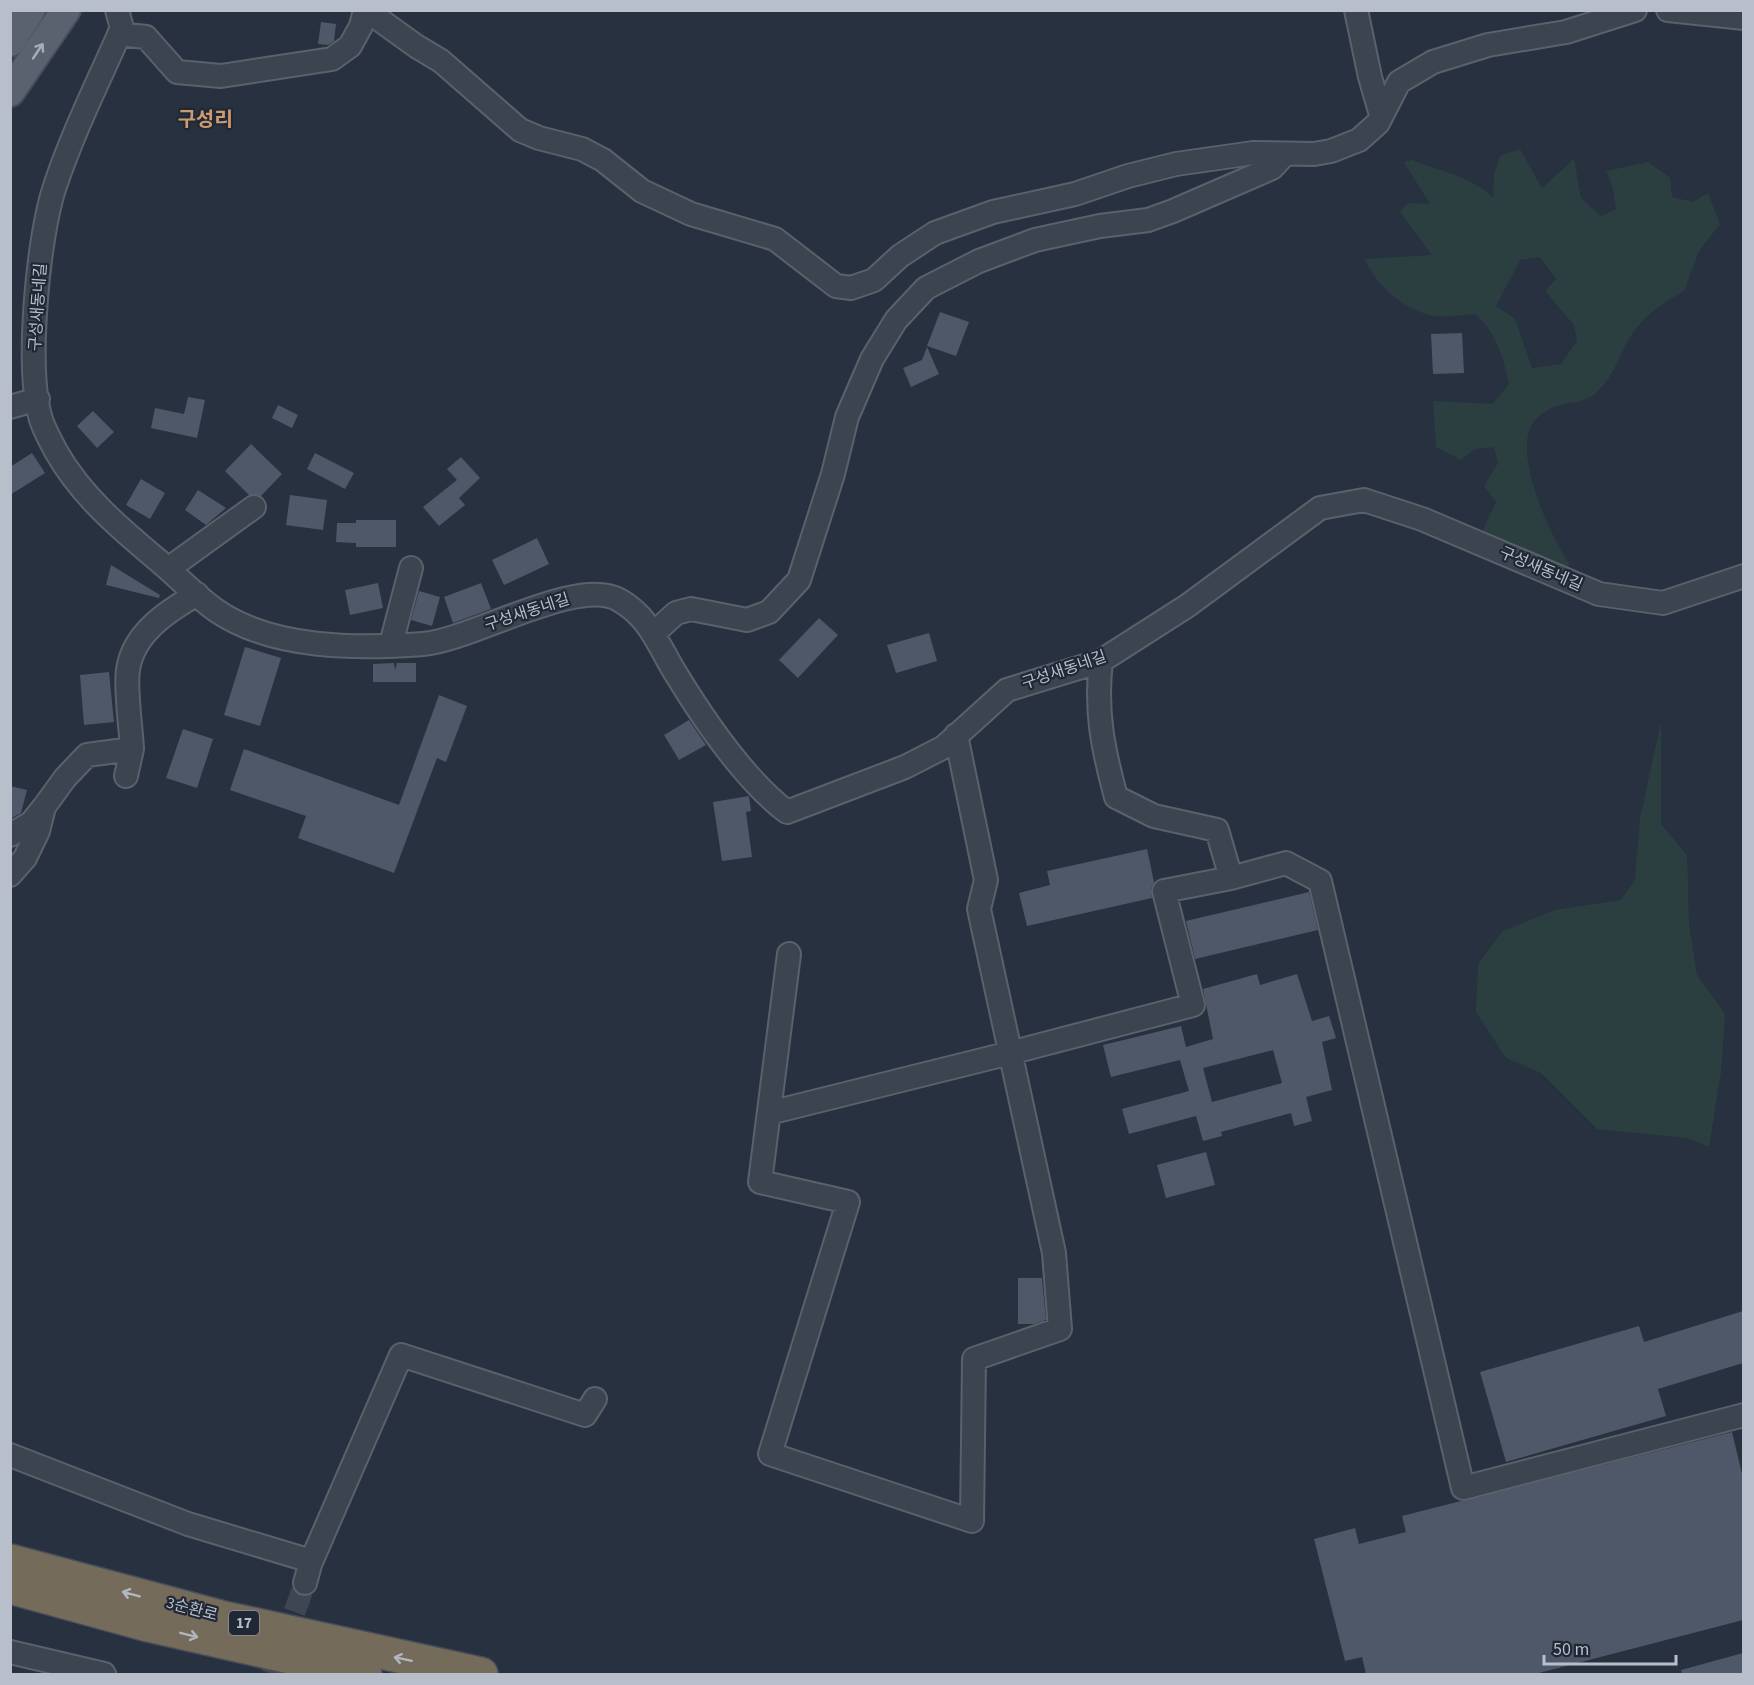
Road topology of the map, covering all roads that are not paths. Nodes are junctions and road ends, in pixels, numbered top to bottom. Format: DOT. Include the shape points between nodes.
graph roads {
  1 [pos="31,10"];
  2 [pos="66,10"];
  3 [pos="117,10"];
  4 [pos="365,10"];
  5 [pos="1356,10"];
  6 [pos="1635,10"];
  7 [pos="1668,10"];
  8 [pos="1743,18"];
  9 [pos="120,34"];
  10 [pos="10,42"];
  11 [pos="10,92"];
  12 [pos="1382,114"];
  13 [pos="1285,154"];
  14 [pos="38,399"];
  15 [pos="10,407"];
  16 [pos="254,507"];
  17 [pos="411,568"];
  18 [pos="168,569"];
  19 [pos="1743,576"];
  20 [pos="197,594"];
  21 [pos="654,633"];
  22 [pos="391,644"];
  23 [pos="1101,662"];
  24 [pos="956,735"];
  25 [pos="132,749"];
  26 [pos="126,776"];
  27 [pos="44,807"];
  28 [pos="10,835"];
  29 [pos="10,874"];
  30 [pos="1231,878"];
  31 [pos="789,954"];
  32 [pos="1010,1053"];
  33 [pos="769,1113"];
  34 [pos="595,1399"];
  35 [pos="1743,1415"];
  36 [pos="10,1455"];
  37 [pos="10,1554"];
  38 [pos="10,1561"];
  39 [pos="73,1578"];
  40 [pos="10,1587"];
  41 [pos="10,1593"];
  42 [pos="148,1624"];
  43 [pos="10,1652"];
  44 [pos="105,1674"];
  45 [pos="364,1674"];
  46 [pos="481,1674"];
  1 -- 10 [label="main road"];
  11 -- 2 [label="main road, one-way"];
  3 -- 9 [label="street"];
  4 -- 9 [label="street" via="350,46 332,59 221,76 177,72 146,37"];
  4 -- 13 [label="street" via="441,61 520,130 582,149 603,160 642,191 691,214 775,239 836,286 861,286 874,280 900,256 935,233 993,212 1075,194 1176,164 1253,153"];
  5 -- 12 [label="street"];
  6 -- 12 [label="street" via="1566,32 1488,45 1433,62 1399,82"];
  7 -- 8 [label="street"];
  9 -- 14 [label="street, 구성새동네길" via="55,185 46,220 34,374"];
  12 -- 13 [label="street" via="1359,140 1331,151"];
  13 -- 21 [label="street" via="1272,168 1173,211 1148,220 1035,240 979,261 926,288 896,320 872,359 847,417 799,580 769,612 747,620 692,609 676,613"];
  14 -- 15 [label="street"];
  14 -- 18 [label="street, 구성새동네길" via="40,417 57,453 81,489"];
  16 -- 18 [label="street"];
  17 -- 22 [label="street"];
  18 -- 20 [label="street, 구성새동네길"];
  19 -- 23 [label="street, 구성새동네길" via="1663,603 1599,594 1422,519 1364,500 1320,508 1187,606"];
  20 -- 22 [label="street, 구성새동네길" via="217,611 261,633 318,645"];
  20 -- 25 [label="street" via="149,627 134,653 128,670"];
  21 -- 22 [label="street, 구성새동네길" via="649,623 617,598 570,596 426,644"];
  21 -- 24 [label="street, 구성새동네길" via="676,674 735,757 764,794 787,812 905,767 944,747"];
  23 -- 24 [label="street, 구성새동네길" via="1007,690"];
  23 -- 30 [label="street" via="1097,696 1102,744 1116,797 1154,816 1217,830"];
  24 -- 32 [label="street" via="986,880 979,909"];
  25 -- 26 [label="street"];
  25 -- 27 [label="street" via="87,755"];
  27 -- 28 [label="street" via="31,823"];
  27 -- 29 [label="street" via="25,858"];
  30 -- 32 [label="street" via="1164,891 1193,1005"];
  30 -- 35 [label="street" via="1286,863 1320,881 1463,1488"];
  31 -- 33 [label="street"];
  32 -- 33 [label="street"];
  32 -- 33 [label="street" via="1054,1253 1060,1329 974,1359 972,1521 770,1454 848,1202 760,1182"];
  34 -- 36 [label="street" via="585,1414 401,1354 308,1573"];
  37 -- 39 [label="highway"];
  38 -- 39 [label="highway, 3순환로 / 17"];
  46 -- 39 [label="highway, 3순환로 / 17, one-way" via="323,1641"];
  40 -- 42 [label="highway, 3순환로 / 17"];
  41 -- 42 [label="highway"];
  42 -- 45 [label="highway, 3순환로 / 17, one-way"];
  43 -- 44 [label="street"];
}
